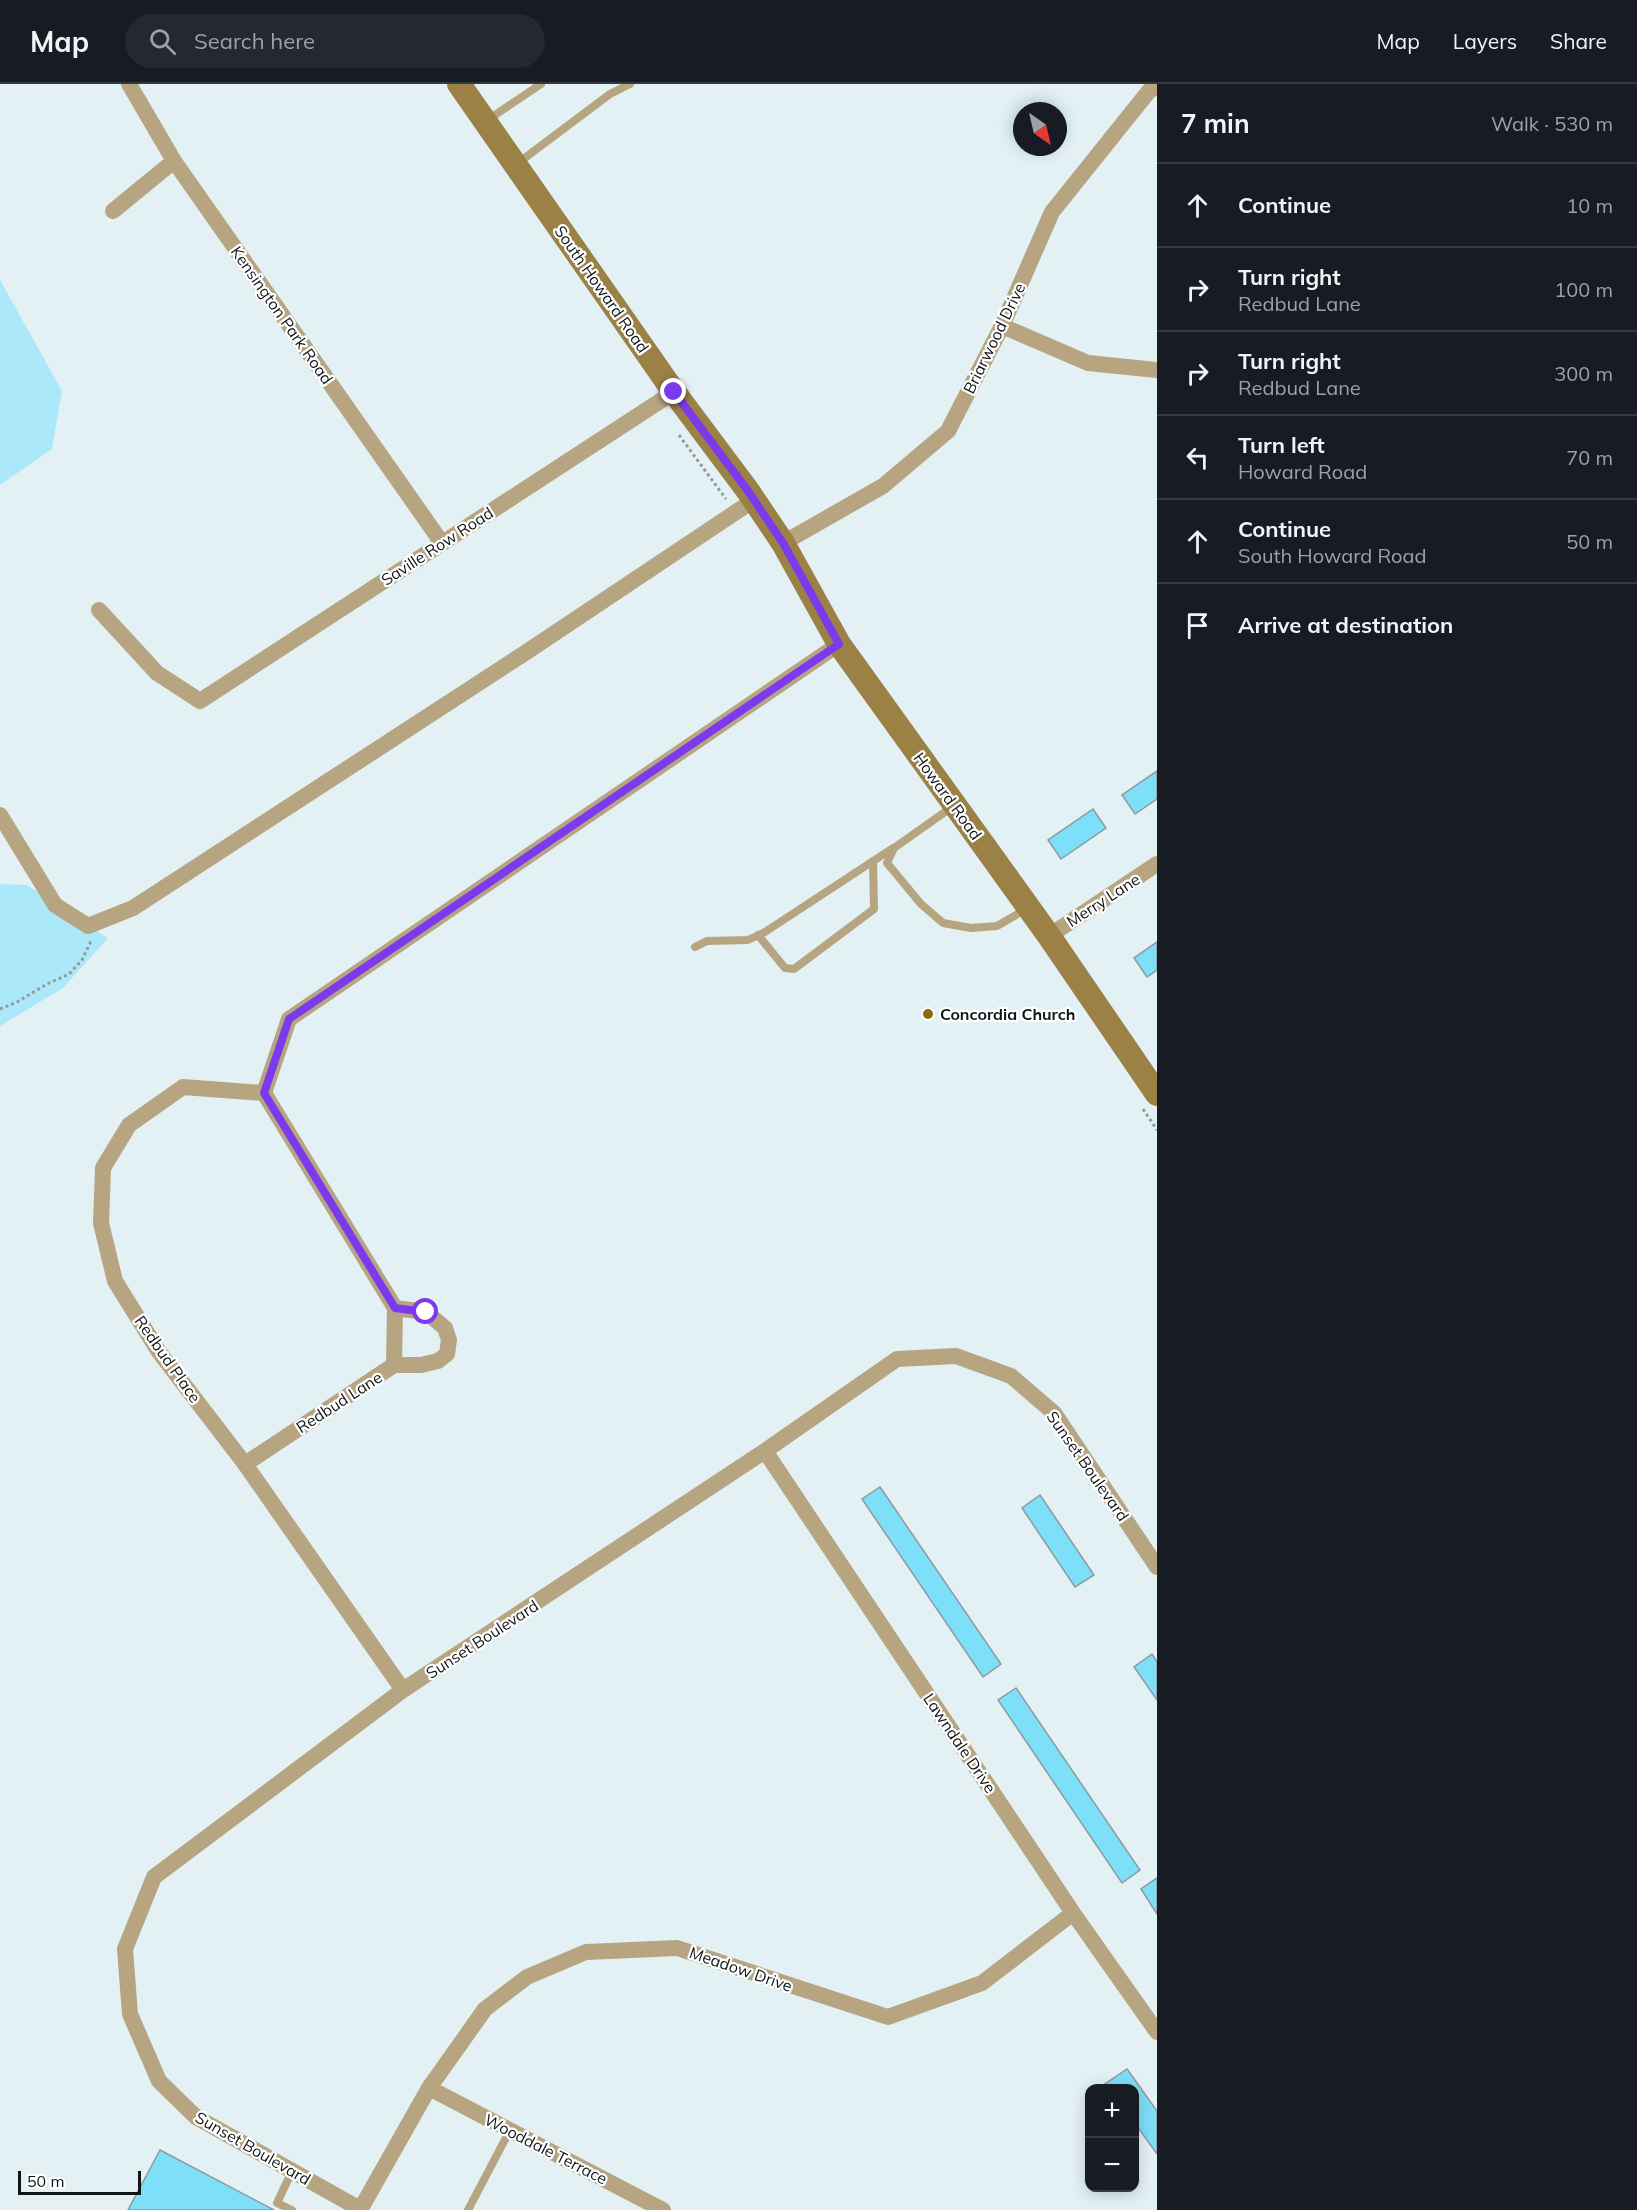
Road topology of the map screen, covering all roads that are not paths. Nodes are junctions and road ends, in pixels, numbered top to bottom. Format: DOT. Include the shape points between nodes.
graph roads {
  1 [pos="129,84"];
  2 [pos="459,84"];
  3 [pos="541,84"];
  4 [pos="630,84"];
  5 [pos="1150,87"];
  6 [pos="485,122"];
  7 [pos="174,161"];
  8 [pos="516,165"];
  9 [pos="113,211"];
  10 [pos="1002,326"];
  11 [pos="1157,370"];
  12 [pos="674,392"];
  13 [pos="751,495"];
  14 [pos="442,543"];
  15 [pos="783,543"];
  16 [pos="99,609"];
  17 [pos="839,644"];
  18 [pos="955,805"];
  19 [pos="0,815"];
  20 [pos="894,848"];
  21 [pos="873,861"];
  22 [pos="1157,864"];
  23 [pos="1029,908"];
  24 [pos="758,935"];
  25 [pos="1049,936"];
  26 [pos="695,947"];
  27 [pos="264,1093"];
  28 [pos="1157,1094"];
  29 [pos="395,1308"];
  30 [pos="394,1365"];
  31 [pos="765,1451"];
  32 [pos="245,1464"];
  33 [pos="1154,1557"];
  34 [pos="403,1690"];
  35 [pos="1073,1913"];
  36 [pos="1157,2032"];
  37 [pos="429,2088"];
  38 [pos="510,2130"];
  39 [pos="292,2171"];
  40 [pos="292,2210"];
  41 [pos="361,2210"];
  42 [pos="468,2210"];
  43 [pos="663,2210"];
  1 -- 7 [label="street, Kensington Park Road"];
  2 -- 6 [label="street, South Howard Road"];
  3 -- 6 [label="lane"];
  4 -- 8 [label="lane" via="610,94"];
  5 -- 10 [label="street, Briarwood Drive" via="1052,212"];
  6 -- 8 [label="street, South Howard Road"];
  7 -- 9 [label="street"];
  7 -- 14 [label="street, Kensington Park Road"];
  8 -- 12 [label="street, South Howard Road"];
  10 -- 11 [label="street" via="1088,363"];
  10 -- 15 [label="street, Briarwood Drive" via="948,431 883,486"];
  12 -- 13 [label="street, South Howard Road"];
  12 -- 14 [label="street, Saville Row Road"];
  13 -- 15 [label="street, Howard Road"];
  13 -- 19 [label="street" via="545,640 134,908 88,926 55,905"];
  14 -- 16 [label="street, Saville Row Road" via="200,701 157,674"];
  15 -- 17 [label="street, Howard Road"];
  17 -- 18 [label="street, Howard Road"];
  17 -- 27 [label="street" via="289,1019"];
  18 -- 20 [label="lane"];
  18 -- 23 [label="street, Howard Road"];
  20 -- 21 [label="lane"];
  20 -- 23 [label="lane" via="887,863 921,904 943,923 971,928 997,926"];
  21 -- 24 [label="lane"];
  21 -- 24 [label="lane" via="874,909 794,969 785,968"];
  22 -- 25 [label="street, Merry Lane"];
  23 -- 25 [label="street, Howard Road"];
  24 -- 26 [label="lane" via="748,940 707,941"];
  25 -- 28 [label="street, Howard Road"];
  27 -- 29 [label="street"];
  27 -- 32 [label="street, Redbud Place" via="183,1087 129,1125 103,1168 101,1223 115,1281 159,1352"];
  29 -- 30 [label="street, Redbud Lane"];
  29 -- 30 [label="street" via="426,1312 445,1328 450,1340 447,1354 438,1361"];
  30 -- 32 [label="street, Redbud Lane"];
  31 -- 33 [label="street, Sunset Boulevard" via="897,1359 956,1356 1011,1376 1053,1413"];
  31 -- 34 [label="street, Sunset Boulevard"];
  31 -- 35 [label="street, Lawndale Drive"];
  32 -- 34 [label="street, Redbud Place"];
  34 -- 39 [label="street, Sunset Boulevard" via="154,1877 125,1949 130,2014 159,2081 196,2117"];
  35 -- 36 [label="street, Lawndale Drive"];
  35 -- 37 [label="street, Meadow Drive" via="982,1983 888,2017 677,1948 586,1952 527,1977 485,2009"];
  37 -- 38 [label="street, Wooddale Terrace"];
  37 -- 41 [label="street, Meadow Drive"];
  38 -- 42 [label="lane"];
  38 -- 43 [label="street, Wooddale Terrace"];
  39 -- 40 [label="lane" via="277,2203"];
  39 -- 41 [label="street, Sunset Boulevard"];
}
